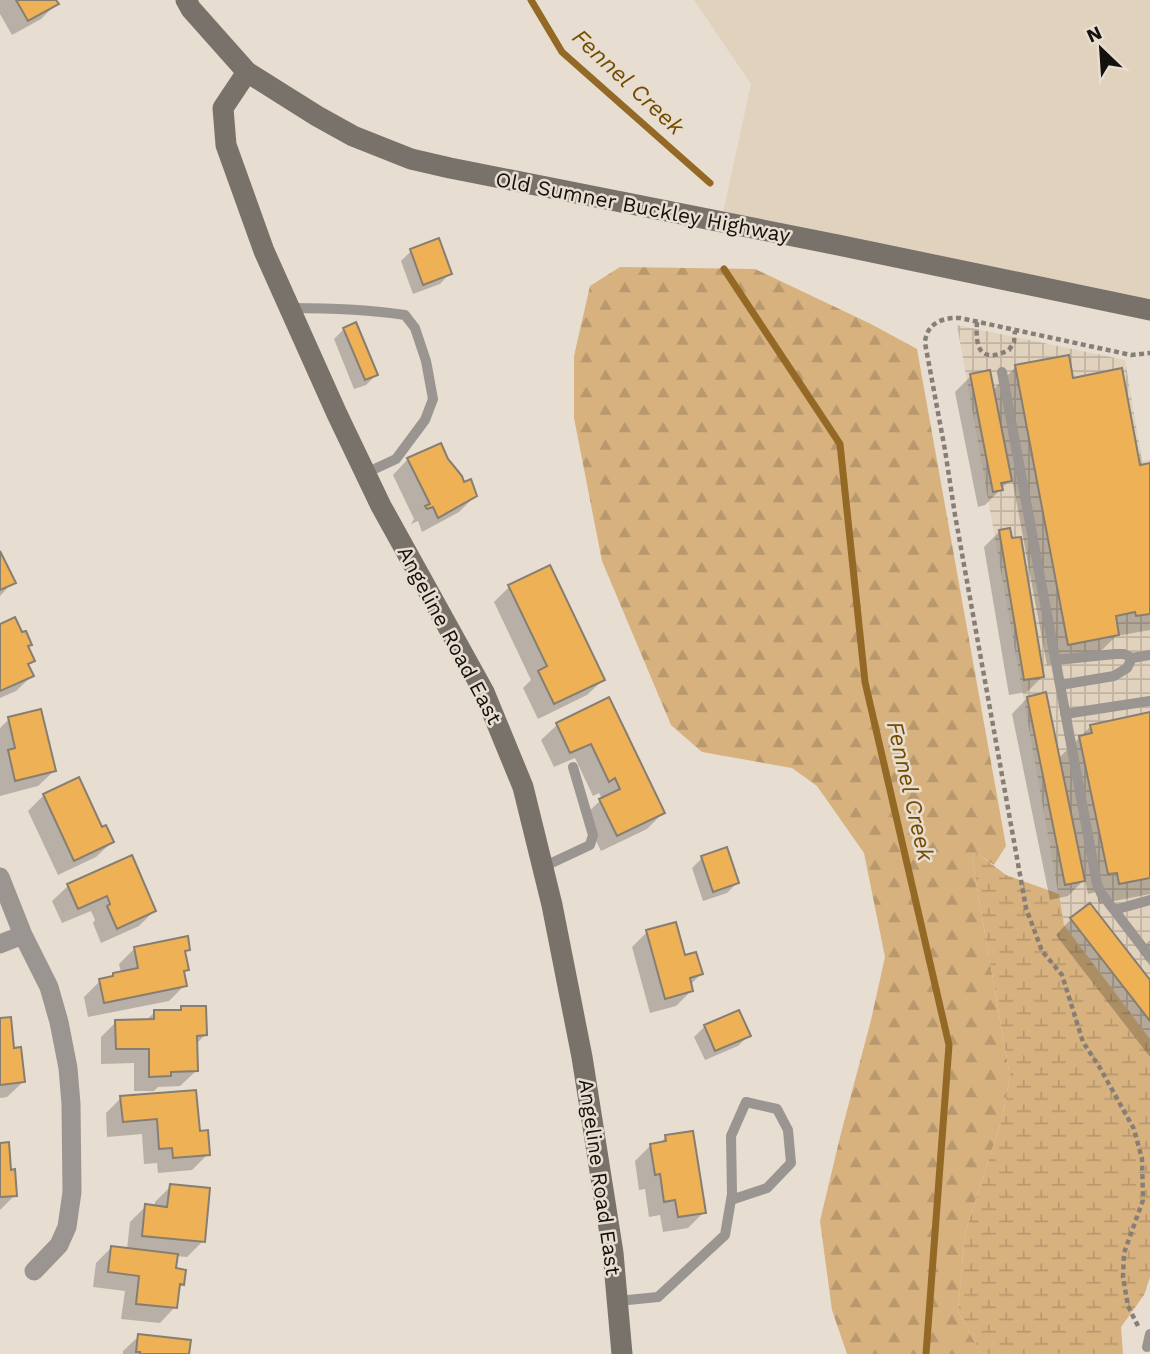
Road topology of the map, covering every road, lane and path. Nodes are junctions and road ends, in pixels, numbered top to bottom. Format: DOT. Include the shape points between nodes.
graph roads {
  1 [pos="186,0"];
  2 [pos="247,72"];
  3 [pos="289,309"];
  4 [pos="1150,310"];
  5 [pos="977,323"];
  6 [pos="1015,331"];
  7 [pos="1150,353"];
  8 [pos="1002,372"];
  9 [pos="366,473"];
  10 [pos="1150,655"];
  11 [pos="1132,658"];
  12 [pos="1055,660"];
  13 [pos="1060,685"];
  14 [pos="1150,701"];
  15 [pos="1065,714"];
  16 [pos="573,768"];
  17 [pos="543,867"];
  18 [pos="0,877"];
  19 [pos="1150,900"];
  20 [pos="1114,910"];
  21 [pos="23,935"];
  22 [pos="0,944"];
  23 [pos="1150,957"];
  24 [pos="731,1200"];
  25 [pos="34,1271"];
  26 [pos="617,1301"];
  27 [pos="1136,1322"];
  28 [pos="1150,1334"];
  29 [pos="1147,1347"];
  30 [pos="622,1354"];
  1 -- 2 [label="street, Old Sumner Buckley Highway"];
  2 -- 3 [label="street, Angeline Road East" via="223,108 226,145"];
  2 -- 4 [label="street, Old Sumner Buckley Highway" via="353,136 411,159"];
  3 -- 9 [label="street, Angeline Road East"];
  3 -- 9 [label="lane" via="340,308 405,315 415,328 433,399 425,420 396,459"];
  5 -- 6 [label="path"];
  5 -- 6 [label="path" via="977,345 988,354 1009,351"];
  5 -- 27 [label="path" via="944,319 929,329 925,344 1026,908 1042,951 1062,975 1083,1042 1134,1129 1142,1159 1143,1200 1124,1253 1128,1306"];
  6 -- 7 [label="path" via="1131,355"];
  8 -- 12 [label="lane"];
  9 -- 17 [label="street, Angeline Road East" via="484,692 523,786"];
  10 -- 11 [label="lane"];
  11 -- 12 [label="lane" via="1115,654"];
  11 -- 13 [label="lane" via="1127,668 1114,676"];
  12 -- 13 [label="lane"];
  13 -- 15 [label="lane"];
  14 -- 15 [label="lane"];
  15 -- 20 [label="lane" via="1097,884"];
  16 -- 17 [label="lane" via="593,835 590,845"];
  17 -- 26 [label="street, Angeline Road East" via="582,1057"];
  18 -- 21 [label="street"];
  19 -- 20 [label="lane"];
  20 -- 23 [label="lane"];
  21 -- 22 [label="street"];
  21 -- 25 [label="street" via="49,987 60,1022 71,1104 72,1192 67,1227 59,1245"];
  24 -- 24 [label="lane" via="731,1136 746,1102 777,1109 788,1130 792,1163 767,1188"];
  24 -- 26 [label="lane" via="725,1235 658,1297"];
  26 -- 30 [label="street, Angeline Road East"];
  28 -- 29 [label="lane"];
}
